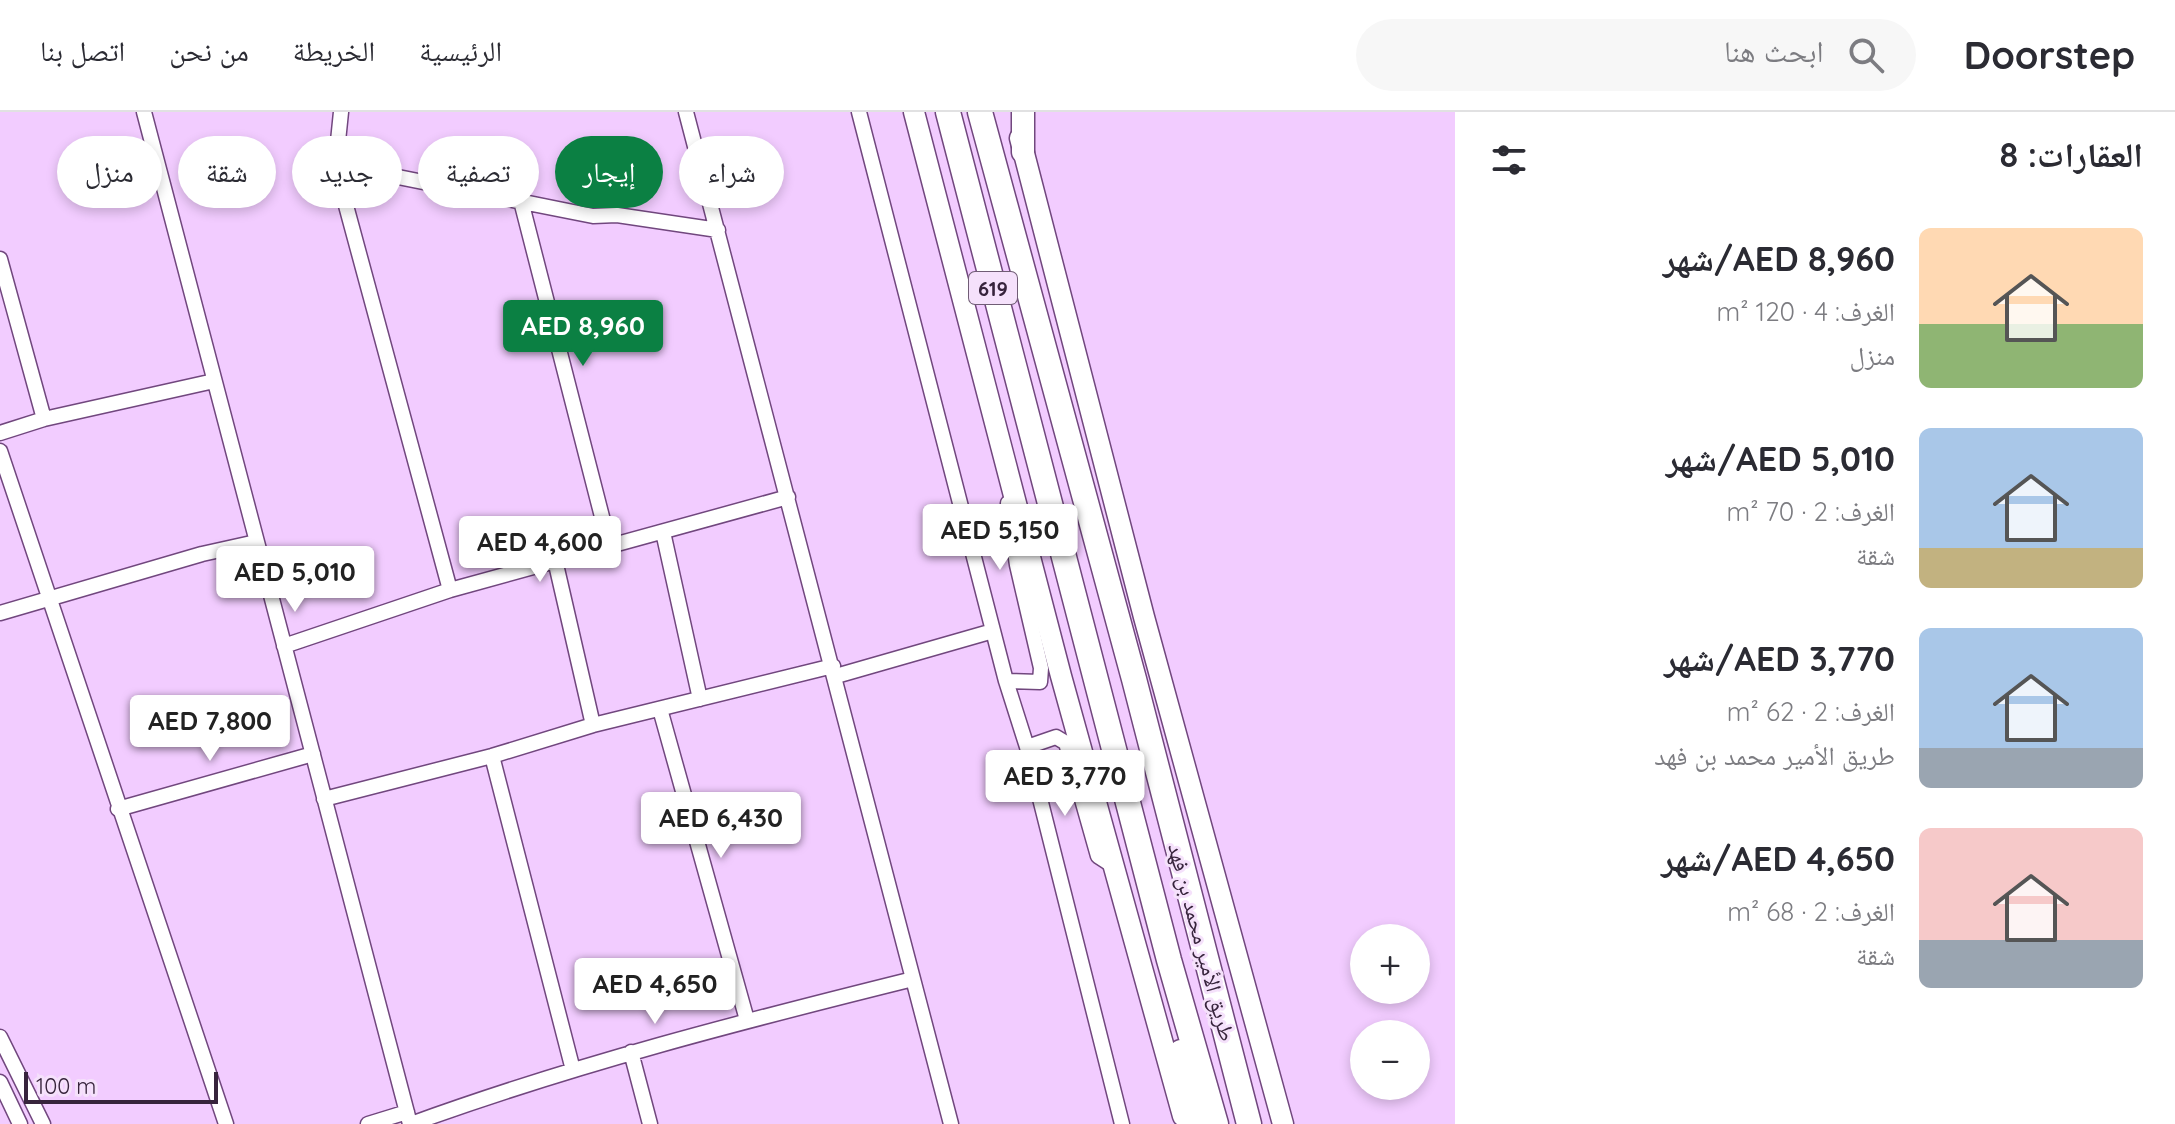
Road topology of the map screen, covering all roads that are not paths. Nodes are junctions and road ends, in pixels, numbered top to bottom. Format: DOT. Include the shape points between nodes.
graph roads {
  1 [pos="144,112"];
  2 [pos="341,112"];
  3 [pos="686,112"];
  4 [pos="859,112"];
  5 [pos="914,112"];
  6 [pos="948,112"];
  7 [pos="980,112"];
  8 [pos="1013,112"];
  9 [pos="1023,112"];
  10 [pos="340,136"];
  11 [pos="1023,152"];
  12 [pos="539,205"];
  13 [pos="347,208"];
  14 [pos="523,208"];
  15 [pos="718,230"];
  16 [pos="0,259"];
  17 [pos="214,381"];
  18 [pos="44,419"];
  19 [pos="0,433"];
  20 [pos="0,451"];
  21 [pos="1007,467"];
  22 [pos="788,497"];
  23 [pos="663,532"];
  24 [pos="256,542"];
  25 [pos="609,544"];
  26 [pos="555,560"];
  27 [pos="450,590"];
  28 [pos="50,596"];
  29 [pos="0,613"];
  30 [pos="993,631"];
  31 [pos="284,646"];
  32 [pos="834,671"];
  33 [pos="1006,681"];
  34 [pos="700,699"];
  35 [pos="660,709"];
  36 [pos="593,725"];
  37 [pos="1027,747"];
  38 [pos="313,754"];
  39 [pos="492,756"];
  40 [pos="324,799"];
  41 [pos="118,809"];
  42 [pos="1115,867"];
  43 [pos="913,979"];
  44 [pos="1179,994"];
  45 [pos="747,1020"];
  46 [pos="0,1037"];
  47 [pos="631,1052"];
  48 [pos="573,1070"];
  49 [pos="0,1082"];
  50 [pos="409,1120"];
  51 [pos="20,1124"];
  52 [pos="43,1124"];
  53 [pos="226,1124"];
  54 [pos="368,1124"];
  55 [pos="650,1124"];
  56 [pos="951,1124"];
  57 [pos="1122,1124"];
  58 [pos="1186,1124"];
  59 [pos="1195,1124"];
  60 [pos="1216,1124"];
  61 [pos="1249,1124"];
  62 [pos="1283,1124"];
  1 -- 17 [label="street"];
  2 -- 10 [label="street"];
  3 -- 15 [label="street"];
  4 -- 30 [label="street"];
  5 -- 21 [label="main road"];
  6 -- 44 [label="highway, طريق الأمير محمد بن فهد / 619"];
  7 -- 61 [label="highway, طريق الأمير محمد بن فهد / 619"];
  8 -- 11 [label="main road"];
  9 -- 11 [label="main road"];
  11 -- 62 [label="main road"];
  12 -- 15 [label="street"];
  13 -- 27 [label="street"];
  14 -- 25 [label="street"];
  15 -- 22 [label="street"];
  16 -- 18 [label="street"];
  17 -- 18 [label="street"];
  17 -- 24 [label="street"];
  18 -- 19 [label="street"];
  20 -- 28 [label="street"];
  21 -- 33 [label="street" via="1017,565 1041,668 1040,682"];
  21 -- 42 [label="main road"];
  22 -- 23 [label="street"];
  22 -- 32 [label="street"];
  23 -- 25 [label="street"];
  23 -- 34 [label="street"];
  24 -- 28 [label="street"];
  24 -- 31 [label="street"];
  25 -- 26 [label="street"];
  26 -- 27 [label="street"];
  26 -- 36 [label="street"];
  27 -- 31 [label="street"];
  28 -- 29 [label="street"];
  28 -- 41 [label="street"];
  30 -- 32 [label="street"];
  30 -- 33 [label="street"];
  31 -- 38 [label="street"];
  32 -- 34 [label="street"];
  32 -- 43 [label="street"];
  33 -- 37 [label="street"];
  34 -- 35 [label="street"];
  35 -- 36 [label="street"];
  35 -- 45 [label="street"];
  36 -- 39 [label="street"];
  37 -- 42 [label="street" via="1056,737 1066,743 1098,856"];
  37 -- 57 [label="street"];
  38 -- 40 [label="street"];
  38 -- 41 [label="street"];
  39 -- 40 [label="street"];
  39 -- 48 [label="street"];
  40 -- 50 [label="street"];
  41 -- 53 [label="street"];
  42 -- 58 [label="main road"];
  43 -- 45 [label="street"];
  43 -- 56 [label="street"];
  44 -- 59 [label="highway" via="1176,1024"];
  44 -- 60 [label="highway, طريق الأمير محمد بن فهد / 619"];
  45 -- 47 [label="street"];
  46 -- 52 [label="street"];
  47 -- 48 [label="street"];
  47 -- 55 [label="street"];
  48 -- 50 [label="street"];
  49 -- 51 [label="street"];
  50 -- 54 [label="street"];
}
